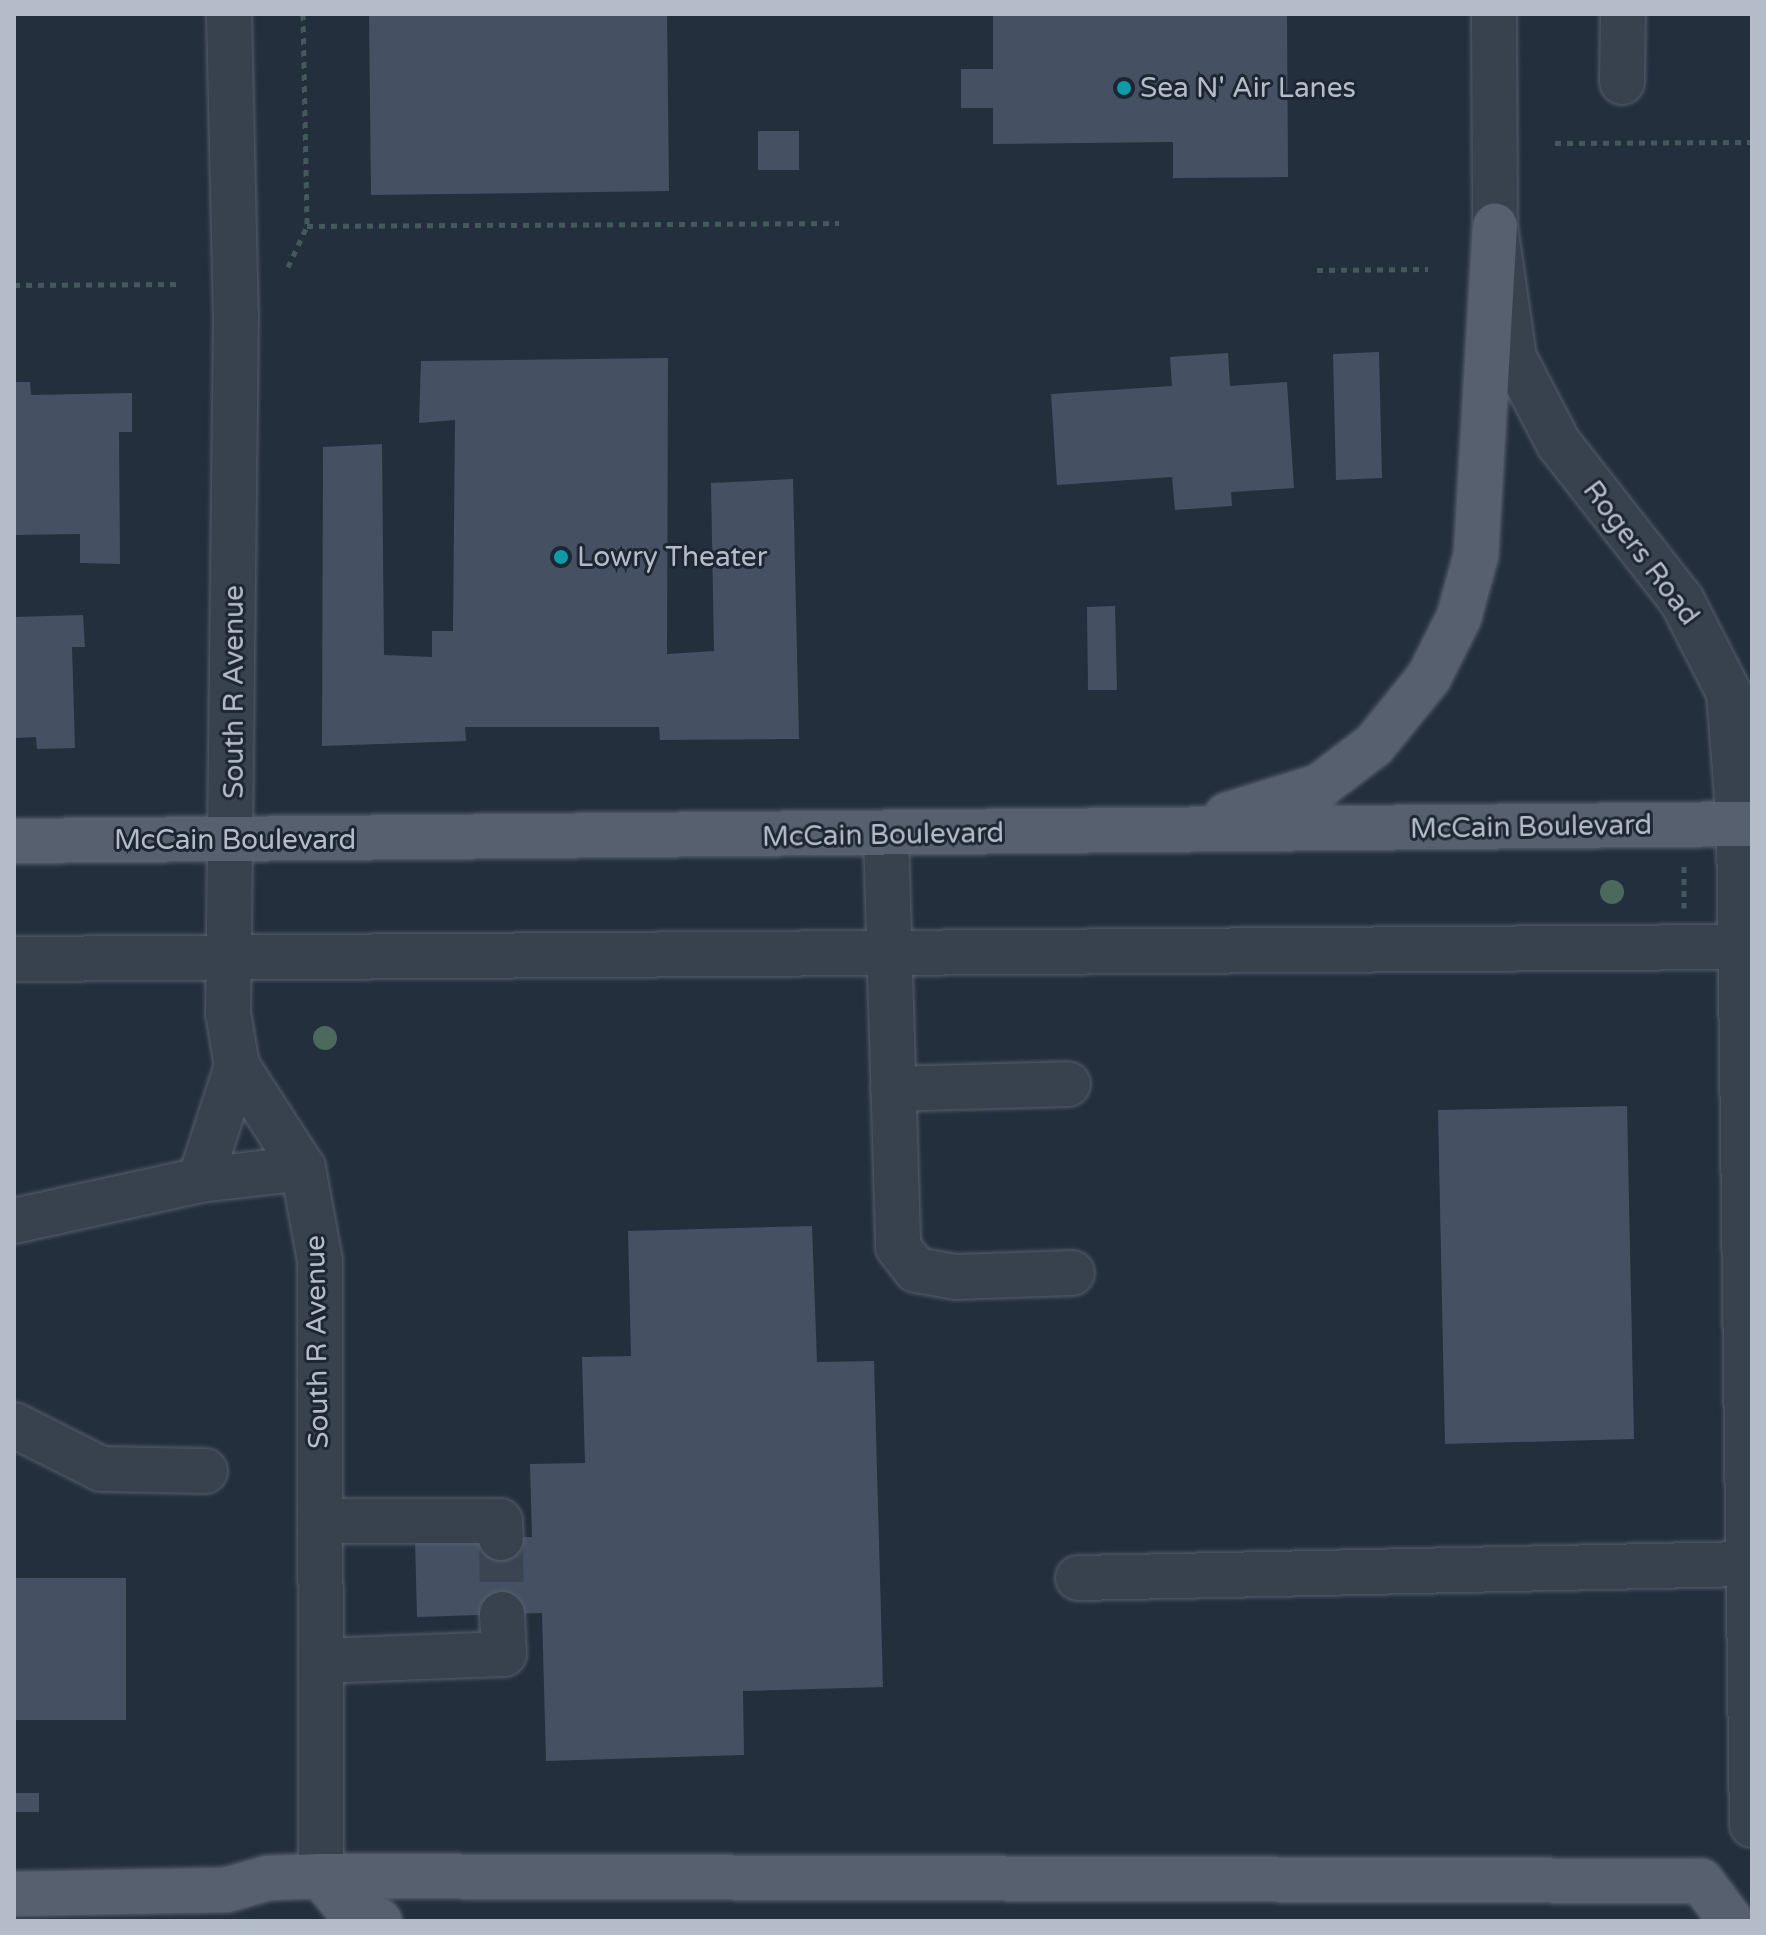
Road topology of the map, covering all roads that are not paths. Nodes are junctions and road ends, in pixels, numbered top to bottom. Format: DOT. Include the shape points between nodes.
graph roads {
  1 [pos="229,14"];
  2 [pos="1494,14"];
  3 [pos="1623,14"];
  4 [pos="1622,82"];
  5 [pos="1495,226"];
  6 [pos="1746,824"];
  7 [pos="1132,831"];
  8 [pos="886,836"];
  9 [pos="14,841"];
  10 [pos="234,841"];
  11 [pos="1745,948"];
  12 [pos="231,955"];
  13 [pos="886,958"];
  14 [pos="14,959"];
  15 [pos="237,1066"];
  16 [pos="1068,1084"];
  17 [pos="893,1089"];
  18 [pos="303,1168"];
  19 [pos="200,1180"];
  20 [pos="14,1221"];
  21 [pos="1072,1273"];
  22 [pos="14,1425"];
  23 [pos="1750,1460"];
  24 [pos="205,1471"];
  25 [pos="320,1521"];
  26 [pos="501,1538"];
  27 [pos="1749,1564"];
  28 [pos="1078,1578"];
  29 [pos="502,1614"];
  30 [pos="321,1661"];
  31 [pos="1752,1825"];
  32 [pos="321,1876"];
  33 [pos="14,1894"];
  34 [pos="380,1921"];
  35 [pos="1731,1921"];
  1 -- 10 [label="street, South R Avenue"];
  2 -- 5 [label="street, Rogers Road"];
  3 -- 4 [label="street"];
  5 -- 6 [label="street, Rogers Road" via="1500,299 1529,390 1559,444 1682,601 1729,693"];
  5 -- 7 [label="main road" via="1476,555 1459,617 1429,677 1374,745 1320,786 1218,817"];
  6 -- 7 [label="main road, McCain Boulevard"];
  6 -- 11 [label="street, Rogers Road"];
  7 -- 8 [label="main road, McCain Boulevard"];
  8 -- 10 [label="main road, McCain Boulevard"];
  8 -- 13 [label="street"];
  9 -- 10 [label="main road, McCain Boulevard"];
  10 -- 12 [label="street, South R Avenue"];
  11 -- 13 [label="street"];
  11 -- 23 [label="street, Rogers Road"];
  12 -- 13 [label="street"];
  12 -- 14 [label="street"];
  12 -- 15 [label="street, South R Avenue" via="228,1013"];
  13 -- 17 [label="street"];
  15 -- 18 [label="street, South R Avenue"];
  15 -- 19 [label="street"];
  16 -- 17 [label="street"];
  17 -- 21 [label="street" via="898,1247 916,1270 955,1277"];
  18 -- 19 [label="street"];
  18 -- 25 [label="street, South R Avenue" via="320,1261"];
  19 -- 20 [label="street"];
  22 -- 24 [label="street" via="101,1469"];
  23 -- 27 [label="street, Rogers Road"];
  25 -- 26 [label="street" via="500,1521"];
  25 -- 30 [label="street, South R Avenue"];
  27 -- 28 [label="street"];
  27 -- 31 [label="street, Rogers Road"];
  29 -- 30 [label="street" via="504,1654"];
  30 -- 32 [label="street, South R Avenue"];
  32 -- 33 [label="main road" via="268,1878 226,1890"];
  32 -- 34 [label="main road" via="347,1908"];
  32 -- 35 [label="main road" via="1701,1881"];
}
